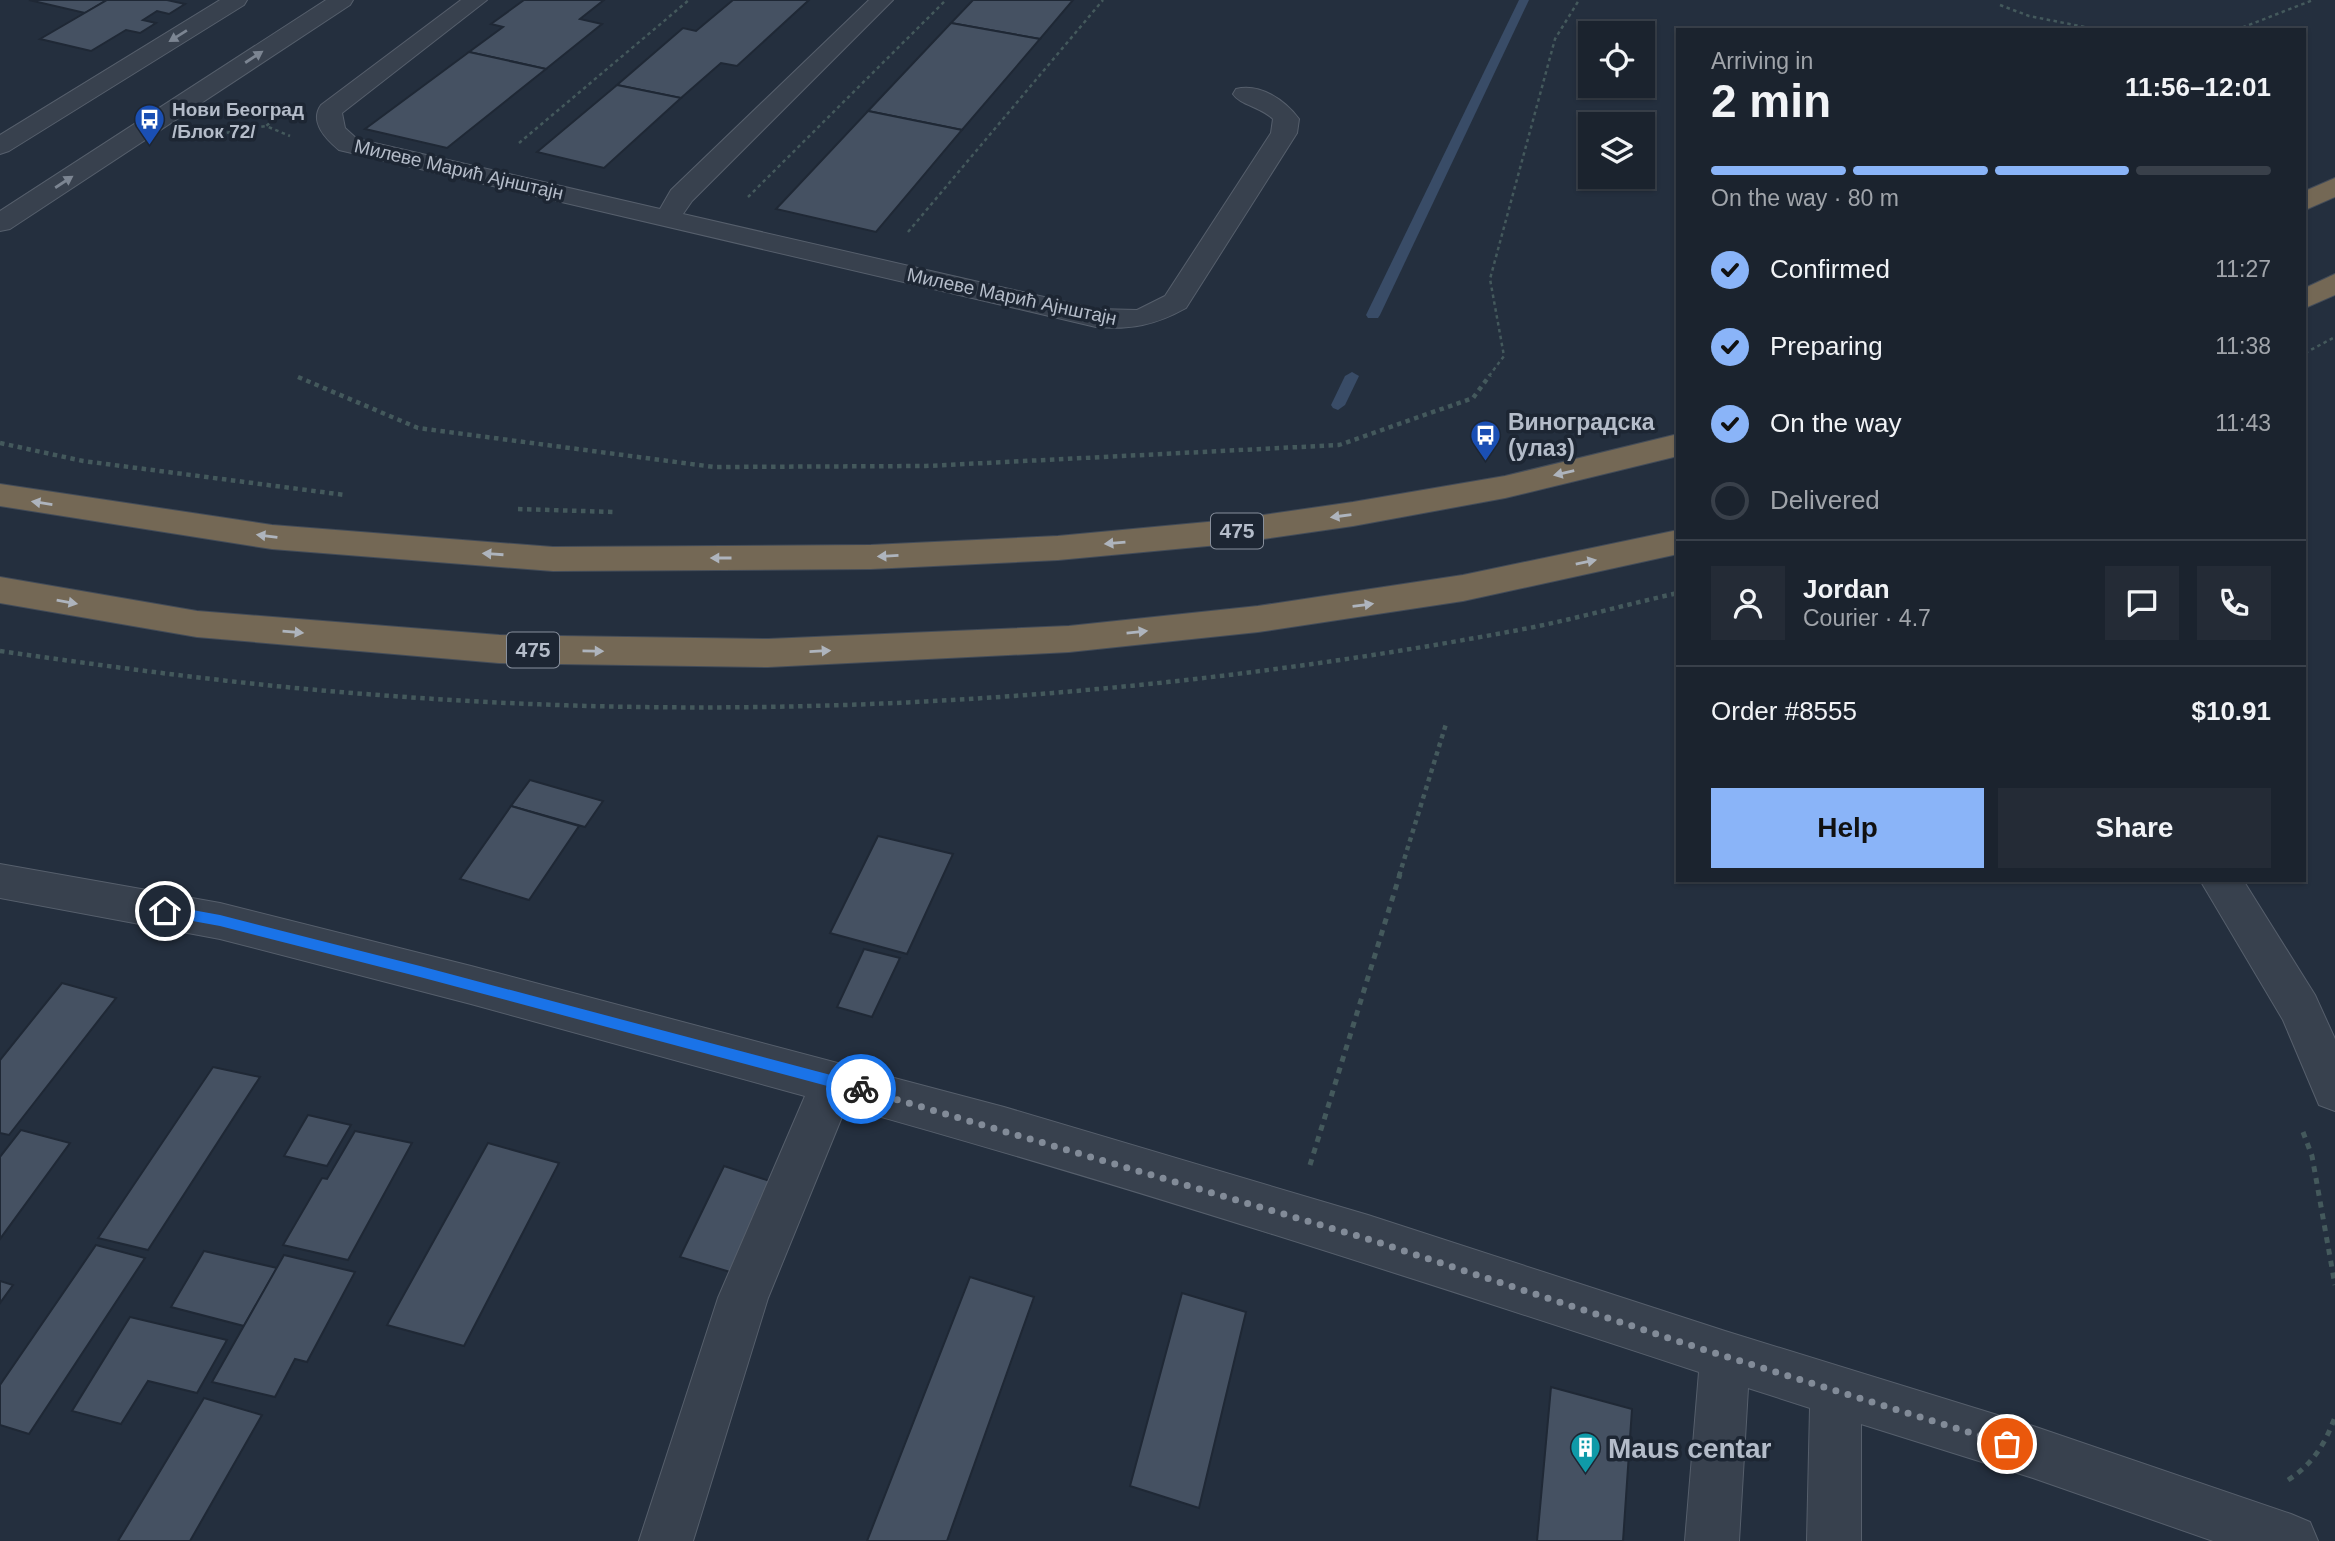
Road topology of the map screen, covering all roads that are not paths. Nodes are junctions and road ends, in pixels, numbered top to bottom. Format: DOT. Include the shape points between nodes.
graph roads {
  1 [pos="236,0"];
  2 [pos="342,0"];
  3 [pos="476,0"];
  4 [pos="882,0"];
  5 [pos="1245,94"];
  6 [pos="0,146"];
  7 [pos="2335,186"];
  8 [pos="2306,201"];
  9 [pos="674,207"];
  10 [pos="0,223"];
  11 [pos="2335,283"];
  12 [pos="2306,298"];
  13 [pos="1676,445"];
  14 [pos="0,495"];
  15 [pos="1676,542"];
  16 [pos="0,590"];
  17 [pos="0,880"];
  18 [pos="2221,882"];
  19 [pos="834,1082"];
  20 [pos="2335,1090"];
  21 [pos="1725,1356"];
  22 [pos="1836,1391"];
  23 [pos="666,1541"];
  24 [pos="1712,1541"];
  25 [pos="1834,1541"];
  26 [pos="2291,1541"];
  1 -- 6 [label="street, one-way"];
  10 -- 2 [label="street, one-way"];
  3 -- 9 [label="street, Милеве Марић Ајнштајн" via="330,110 333,133 348,145 481,175"];
  4 -- 9 [label="street"];
  5 -- 9 [label="street, Милеве Марић Ајнштајн" via="1279,108 1286,119 1284,133 1176,302 1130,322 1043,305"];
  7 -- 8 [label="highway"];
  11 -- 12 [label="highway"];
  13 -- 14 [label="highway, 475, one-way" via="1505,487 1229,532 1058,548 872,557 553,559 272,537"];
  16 -- 15 [label="highway, 475, one-way" via="198,624 485,648 768,653 1069,639 1258,619 1437,593"];
  17 -- 19 [label="street" via="220,921"];
  18 -- 20 [label="street" via="2300,1009"];
  19 -- 21 [label="street" via="1294,1216"];
  19 -- 23 [label="street" via="743,1298"];
  21 -- 22 [label="street"];
  21 -- 24 [label="street"];
  22 -- 25 [label="street"];
  22 -- 26 [label="street"];
}
